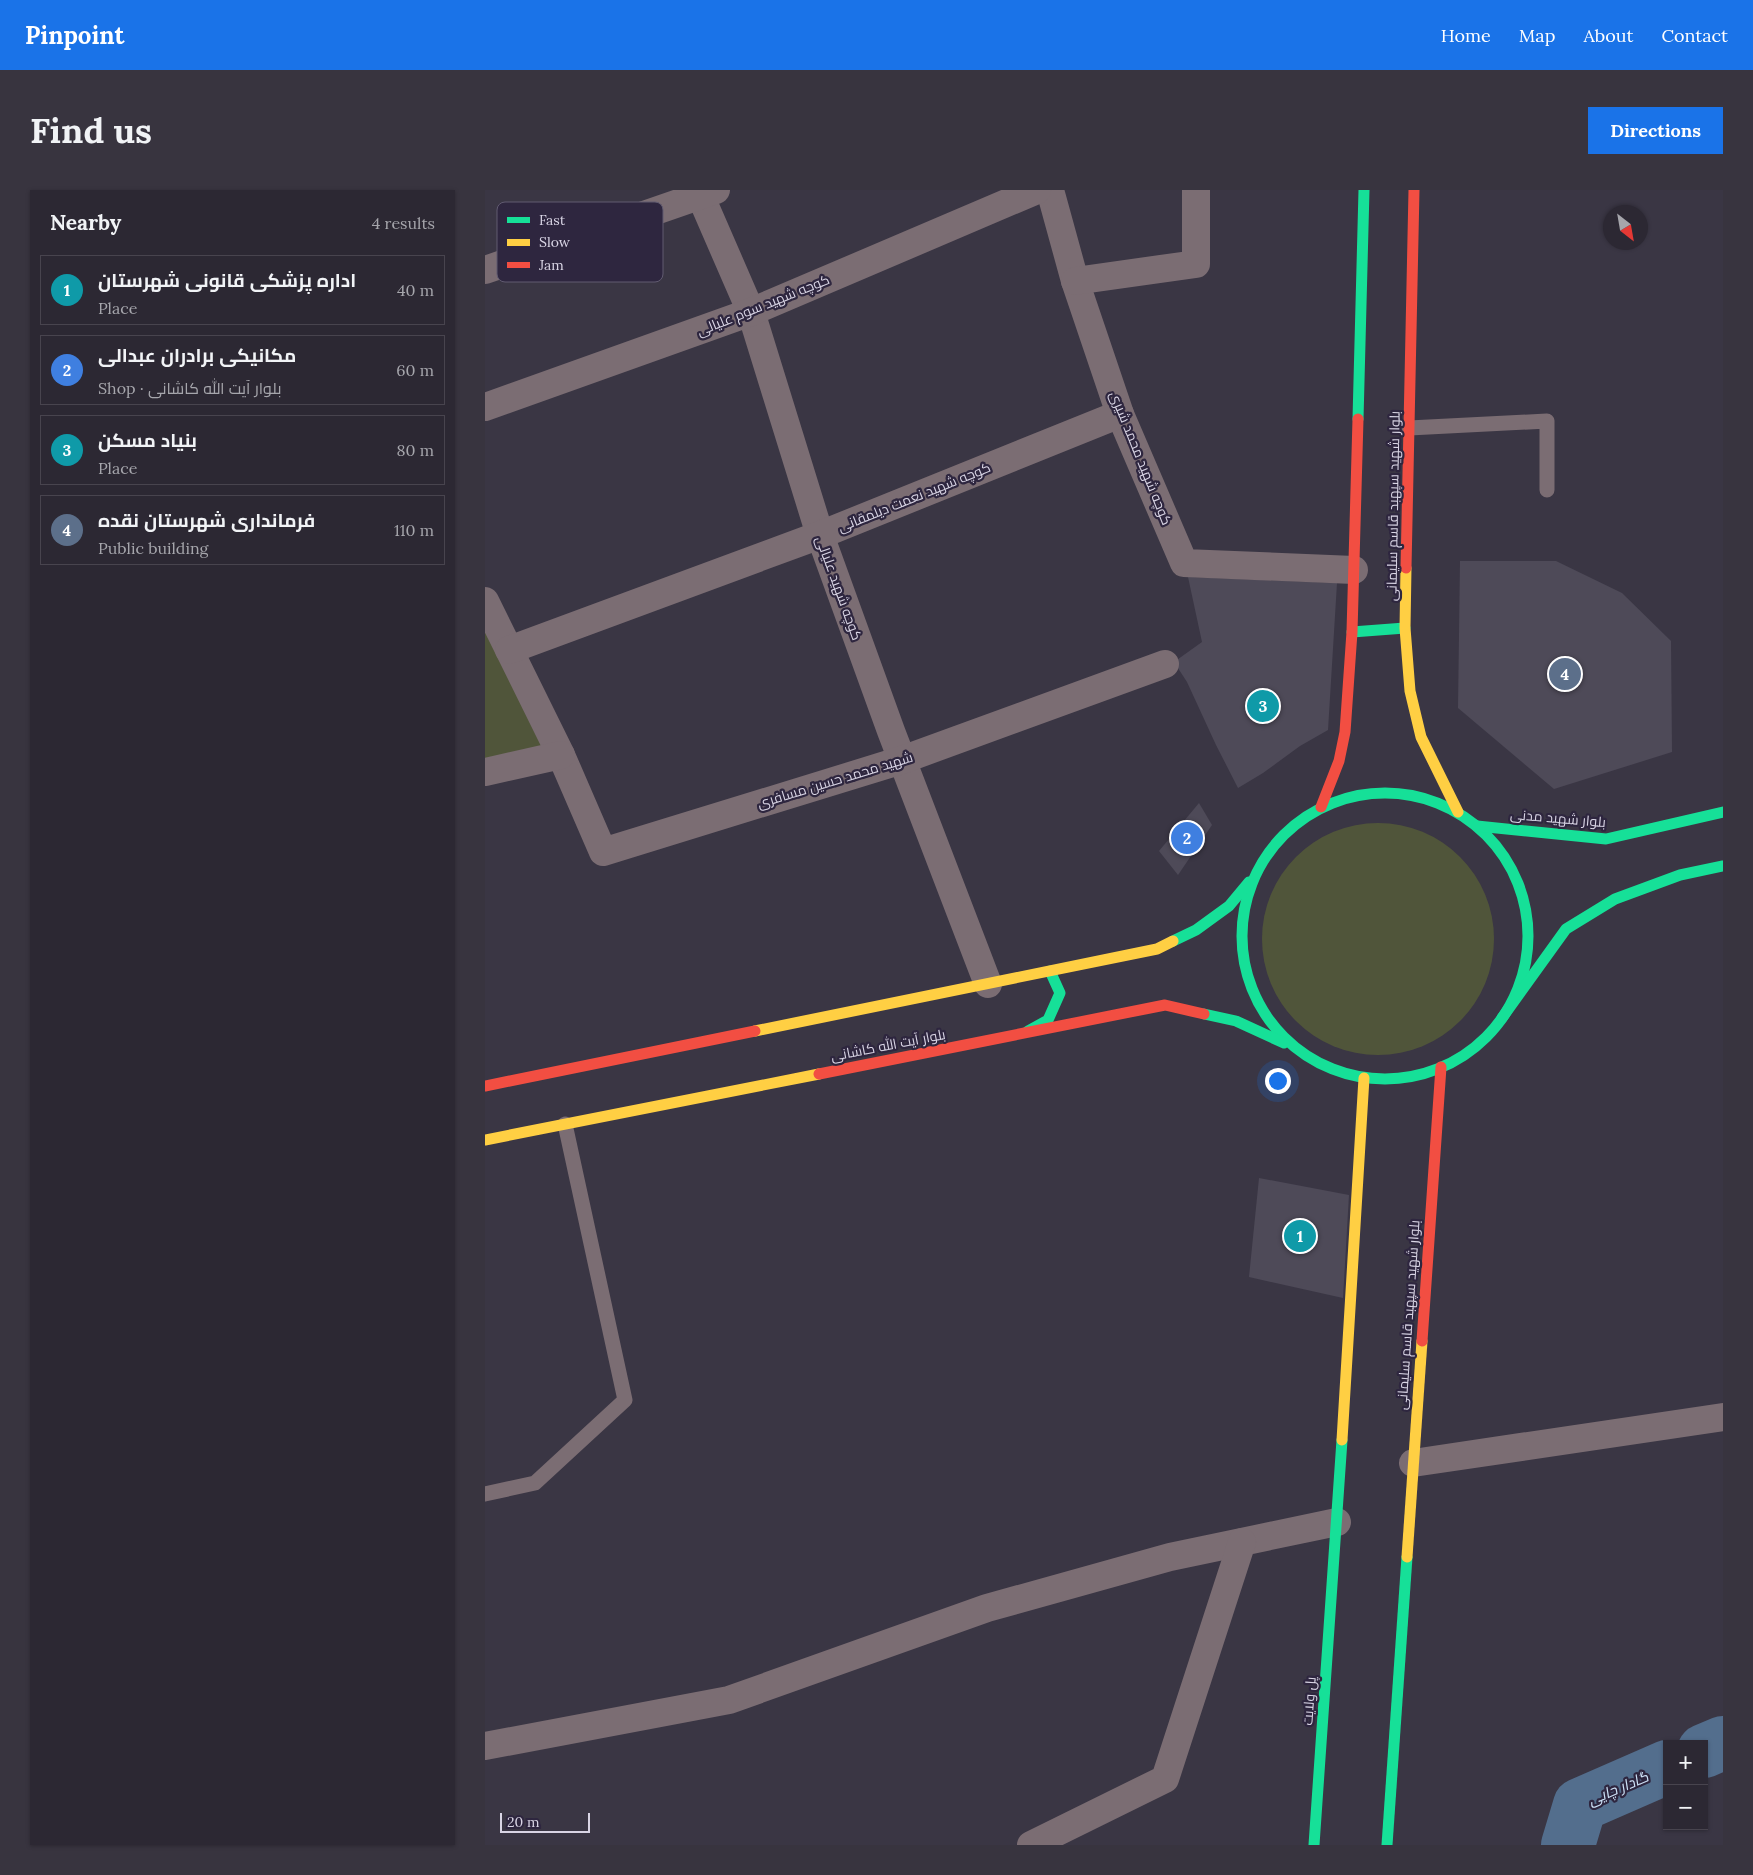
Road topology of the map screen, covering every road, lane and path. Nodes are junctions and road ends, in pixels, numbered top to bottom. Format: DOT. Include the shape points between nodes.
graph roads {
  1 [pos="1037,190"];
  2 [pos="1050,190"];
  3 [pos="1196,190"];
  4 [pos="1364,190"];
  5 [pos="1414,190"];
  6 [pos="704,192"];
  7 [pos="663,207"];
  8 [pos="497,266"];
  9 [pos="485,270"];
  10 [pos="1075,281"];
  11 [pos="751,312"];
  12 [pos="485,408"];
  13 [pos="1120,414"];
  14 [pos="1409,428"];
  15 [pos="1547,490"];
  16 [pos="820,535"];
  17 [pos="1354,570"];
  18 [pos="485,601"];
  19 [pos="1405,628"];
  20 [pos="1352,632"];
  21 [pos="509,650"];
  22 [pos="1165,664"];
  23 [pos="561,755"];
  24 [pos="902,760"];
  25 [pos="485,772"];
  26 [pos="1321,807"];
  27 [pos="1458,812"];
  28 [pos="1723,812"];
  29 [pos="1477,826"];
  30 [pos="1723,866"];
  31 [pos="1256,873"];
  32 [pos="1050,971"];
  33 [pos="988,984"];
  34 [pos="1502,1018"];
  35 [pos="1025,1033"];
  36 [pos="1292,1046"];
  37 [pos="1441,1067"];
  38 [pos="1364,1078"];
  39 [pos="485,1086"];
  40 [pos="565,1124"];
  41 [pos="485,1140"];
  42 [pos="1723,1417"];
  43 [pos="1413,1463"];
  44 [pos="485,1494"];
  45 [pos="1337,1522"];
  46 [pos="1242,1542"];
  47 [pos="485,1746"];
  48 [pos="1031,1845"];
  49 [pos="1314,1845"];
  50 [pos="1387,1845"];
  1 -- 11 [label="street, کوچه شهید سوم علیالی"];
  2 -- 10 [label="street, کوچه شهید محمد شیری"];
  3 -- 10 [label="street" via="1196,264"];
  4 -- 17 [label="main road"];
  5 -- 14 [label="main road, بلوار شهید سپهبد قاسم سلیمانی"];
  6 -- 7 [label="street"];
  6 -- 11 [label="street, کوچه شهید علیالی"];
  8 -- 9 [label="street"];
  10 -- 13 [label="street, کوچه شهید محمد شیری"];
  11 -- 12 [label="street, کوچه شهید سوم علیالی"];
  11 -- 16 [label="street, کوچه شهید علیالی"];
  13 -- 16 [label="street, کوچه شهید نعمت دیلمقانی"];
  13 -- 17 [label="street, کوچه شهید محمد شیری" via="1184,563"];
  14 -- 15 [label="lane" via="1547,421"];
  14 -- 19 [label="main road, بلوار شهید سپهبد قاسم سلیمانی"];
  16 -- 21 [label="street, کوچه شهید نعمت دیلمقانی"];
  16 -- 24 [label="street, کوچه شهید علیالی"];
  17 -- 20 [label="main road"];
  18 -- 21 [label="street"];
  19 -- 20 [label="main road"];
  19 -- 27 [label="main road, بلوار شهید سپهبد قاسم سلیمانی" via="1410,691 1421,737"];
  20 -- 26 [label="main road" via="1345,732 1339,761"];
  21 -- 23 [label="street"];
  22 -- 24 [label="street, شهید محمد حسین مسافری"];
  23 -- 24 [label="street, شهید محمد حسین مسافری" via="603,852"];
  23 -- 25 [label="street"];
  24 -- 33 [label="street, کوچه شهید علیالی"];
  26 -- 27 [label="main road" via="1355,796 1390,792 1425,798"];
  26 -- 31 [label="main road" via="1295,824 1273,846"];
  27 -- 29 [label="main road"];
  28 -- 29 [label="main road, بلوار شهید مدنی" via="1606,839"];
  29 -- 34 [label="main road" via="1501,852 1518,883 1527,917 1527,952 1519,986"];
  30 -- 34 [label="main road" via="1681,875 1615,899 1566,929"];
  31 -- 32 [label="main road" via="1229,906 1196,930 1157,949"];
  31 -- 36 [label="main road" via="1243,909 1241,947 1249,984 1266,1018"];
  32 -- 33 [label="main road"];
  32 -- 35 [label="main road" via="1060,994 1048,1020"];
  33 -- 39 [label="main road"];
  34 -- 37 [label="main road" via="1475,1047"];
  35 -- 36 [label="main road, بلوار آیت الله کاشانی" via="1165,1005 1235,1021"];
  35 -- 40 [label="main road, بلوار آیت الله کاشانی"];
  36 -- 38 [label="main road" via="1325,1067"];
  37 -- 38 [label="main road" via="1403,1078"];
  37 -- 43 [label="main road, بلوار شهید سپهبد قاسم سلیمانی"];
  38 -- 45 [label="main road"];
  40 -- 41 [label="main road, بلوار آیت الله کاشانی"];
  40 -- 44 [label="lane" via="625,1400 535,1483"];
  42 -- 43 [label="street"];
  43 -- 50 [label="main road, بلوار شهید سپهبد قاسم سلیمانی"];
  45 -- 46 [label="street"];
  45 -- 49 [label="main road, پل ولایت"];
  46 -- 47 [label="street" via="1170,1557 987,1608 729,1700"];
  46 -- 48 [label="street" via="1165,1779"];
}
